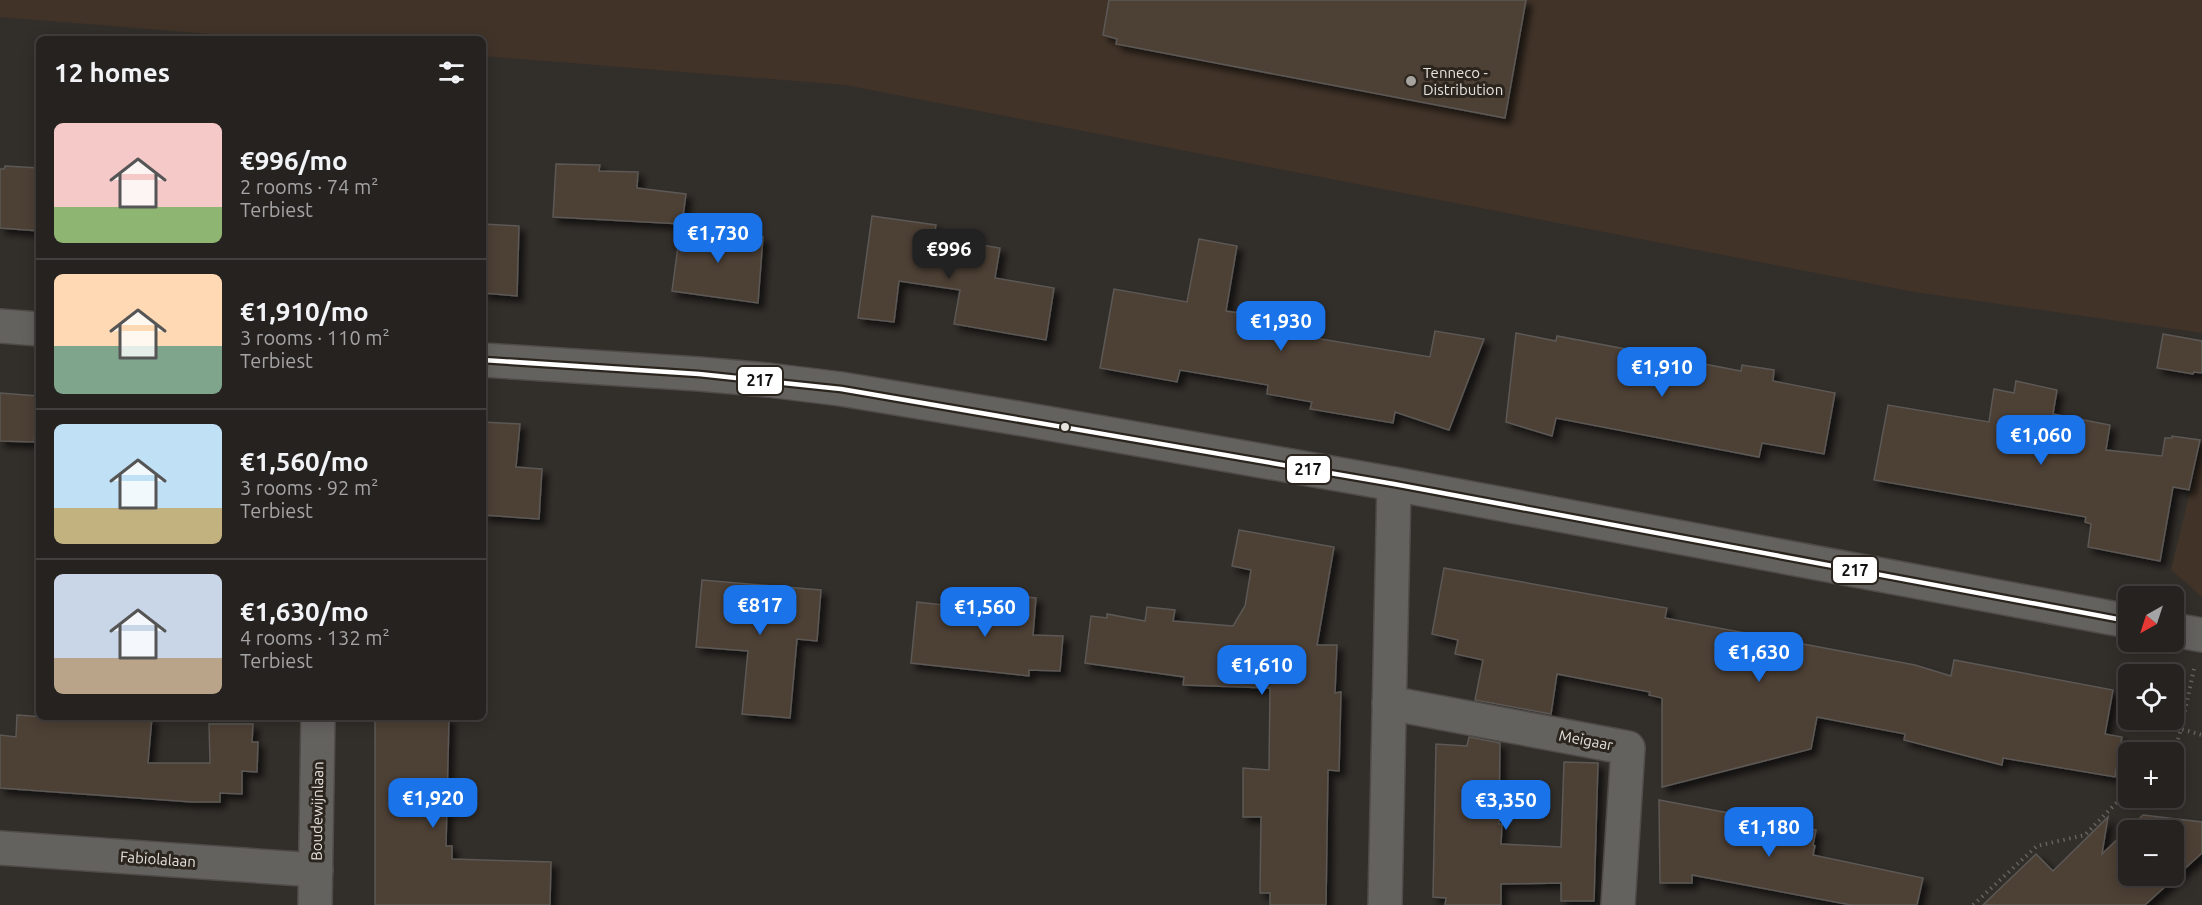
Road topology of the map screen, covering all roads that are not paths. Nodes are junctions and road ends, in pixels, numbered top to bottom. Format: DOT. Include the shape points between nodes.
graph roads {
  1 [pos="0,326"];
  2 [pos="36,329"];
  3 [pos="486,360"];
  4 [pos="1394,484"];
  5 [pos="2118,619"];
  6 [pos="2184,632"];
  7 [pos="2202,635"];
  8 [pos="1389,703"];
  9 [pos="318,720"];
  10 [pos="0,848"];
  11 [pos="316,870"];
  12 [pos="315,905"];
  13 [pos="1385,905"];
  14 [pos="1618,905"];
  1 -- 2 [label="street"];
  3 -- 4 [label="street" via="722,376 842,389"];
  4 -- 5 [label="street"];
  4 -- 8 [label="street"];
  6 -- 7 [label="street"];
  8 -- 13 [label="street"];
  8 -- 14 [label="street, Meigaar" via="1628,748"];
  9 -- 11 [label="street, Boudewijnlaan"];
  10 -- 11 [label="street, Fabiolalaan"];
  11 -- 12 [label="street, Boudewijnlaan"];
}
